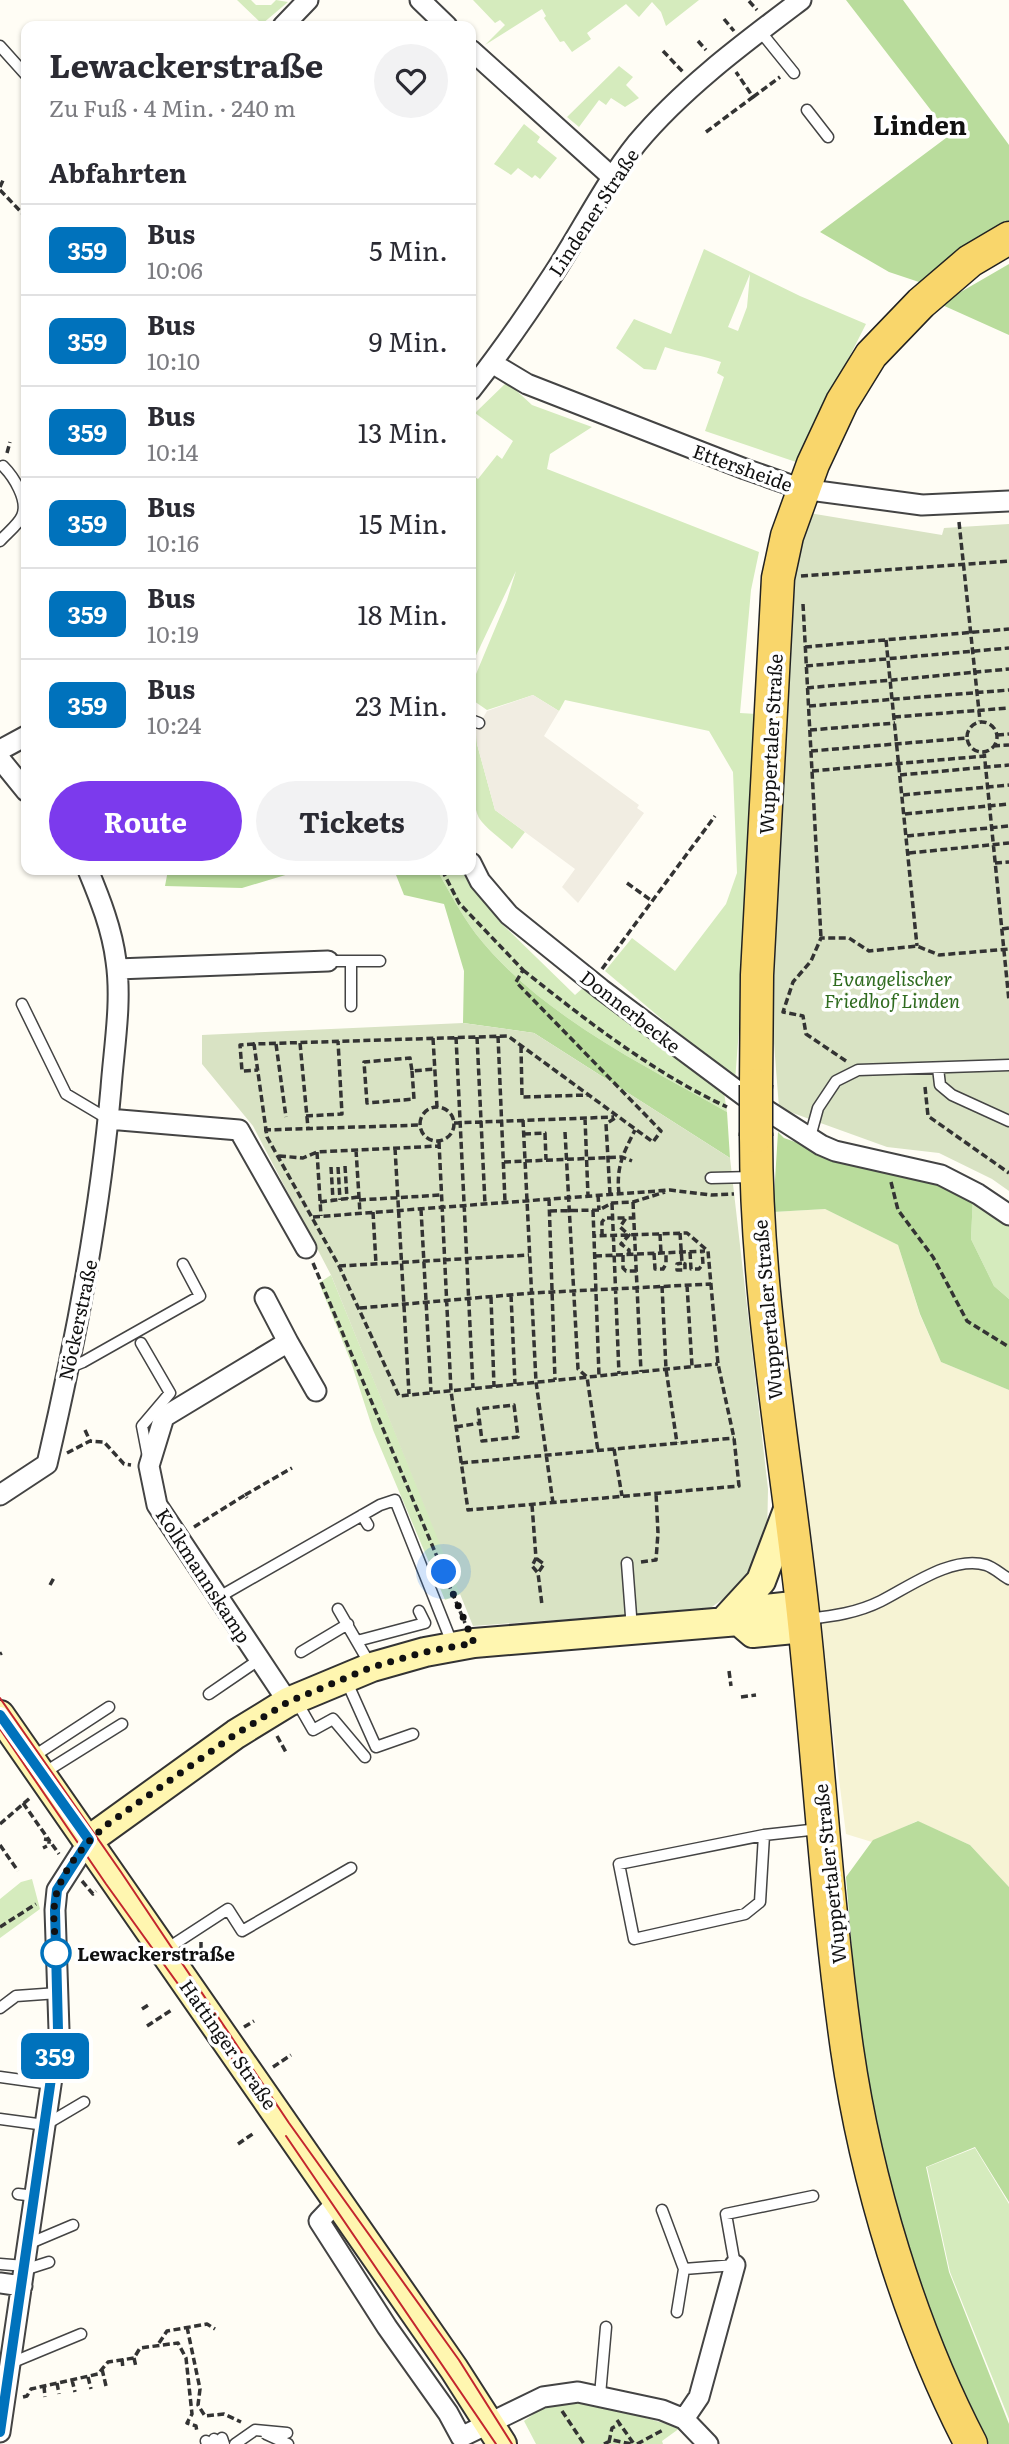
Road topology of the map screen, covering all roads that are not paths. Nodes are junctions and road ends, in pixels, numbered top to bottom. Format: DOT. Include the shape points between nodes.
graph roads {
  1 [pos="308,0"];
  2 [pos="420,0"];
  3 [pos="802,0"];
  4 [pos="288,21"];
  5 [pos="442,21"];
  6 [pos="760,31"];
  7 [pos="0,46"];
  8 [pos="476,55"];
  9 [pos="21,69"];
  10 [pos="793,71"];
  11 [pos="807,110"];
  12 [pos="828,137"];
  13 [pos="612,177"];
  14 [pos="1009,237"];
  15 [pos="492,363"];
  16 [pos="476,384"];
  17 [pos="3,466"];
  18 [pos="802,489"];
  19 [pos="21,500"];
  20 [pos="1009,501"];
  21 [pos="21,519"];
  22 [pos="0,541"];
  23 [pos="21,739"];
  24 [pos="0,750"];
  25 [pos="0,759"];
  26 [pos="21,785"];
  27 [pos="476,873"];
  28 [pos="90,875"];
  29 [pos="328,961"];
  30 [pos="351,961"];
  31 [pos="380,961"];
  32 [pos="117,969"];
  33 [pos="22,1004"];
  34 [pos="351,1006"];
  35 [pos="1009,1065"];
  36 [pos="939,1068"];
  37 [pos="108,1119"];
  38 [pos="1009,1121"];
  39 [pos="810,1137"];
  40 [pos="712,1178"];
  41 [pos="744,1186"];
  42 [pos="1009,1215"];
  43 [pos="306,1248"];
  44 [pos="183,1264"];
  45 [pos="265,1298"];
  46 [pos="288,1342"];
  47 [pos="141,1343"];
  48 [pos="68,1368"];
  49 [pos="316,1391"];
  50 [pos="149,1466"];
  51 [pos="0,1495"];
  52 [pos="789,1507"];
  53 [pos="362,1515"];
  54 [pos="368,1525"];
  55 [pos="627,1563"];
  56 [pos="1009,1579"];
  57 [pos="219,1597"];
  58 [pos="338,1609"];
  59 [pos="419,1611"];
  60 [pos="803,1617"];
  61 [pos="731,1621"];
  62 [pos="348,1624"];
  63 [pos="632,1629"];
  64 [pos="357,1641"];
  65 [pos="464,1645"];
  66 [pos="301,1653"];
  67 [pos="260,1659"];
  68 [pos="372,1667"];
  69 [pos="344,1677"];
  70 [pos="209,1695"];
  71 [pos="291,1700"];
  72 [pos="109,1707"];
  73 [pos="0,1715"];
  74 [pos="122,1724"];
  75 [pos="412,1734"];
  76 [pos="365,1757"];
  77 [pos="34,1777"];
  78 [pos="824,1828"];
  79 [pos="764,1835"];
  80 [pos="89,1840"];
  81 [pos="351,1868"];
  82 [pos="164,1951"];
  83 [pos="58,1993"];
  84 [pos="0,2008"];
  85 [pos="0,2077"];
  86 [pos="51,2084"];
  87 [pos="84,2102"];
  88 [pos="0,2119"];
  89 [pos="45,2125"];
  90 [pos="813,2196"];
  91 [pos="662,2210"];
  92 [pos="73,2225"];
  93 [pos="28,2244"];
  94 [pos="49,2262"];
  95 [pos="0,2264"];
  96 [pos="736,2265"];
  97 [pos="684,2269"];
  98 [pos="24,2274"];
  99 [pos="0,2283"];
  100 [pos="677,2312"];
  101 [pos="606,2327"];
  102 [pos="81,2334"];
  103 [pos="10,2363"];
  104 [pos="4,2389"];
  105 [pos="608,2397"];
  106 [pos="684,2419"];
  107 [pos="0,2431"];
  108 [pos="496,2433"];
  109 [pos="289,2439"];
  110 [pos="235,2444"];
  111 [pos="708,2444"];
  112 [pos="971,2444"];
  1 -- 4 [label="street"];
  2 -- 5 [label="street"];
  3 -- 6 [label="street, Lindener Straße"];
  6 -- 10 [label="lane"];
  6 -- 13 [label="street, Lindener Straße" via="665,112"];
  7 -- 9 [label="lane"];
  8 -- 13 [label="street"];
  11 -- 12 [label="lane"];
  13 -- 15 [label="street, Lindener Straße"];
  14 -- 18 [label="main road, Wuppertaler Straße" via="970,261 871,355 842,402"];
  15 -- 16 [label="street, Lindener Straße"];
  15 -- 18 [label="street, Ettersheide" via="527,384"];
  17 -- 19 [label="lane" via="15,478"];
  18 -- 20 [label="street, Ettersheide" via="922,505"];
  18 -- 41 [label="main road, Wuppertaler Straße, bridge" via="787,536 794,581 757,975 756,1136"];
  21 -- 22 [label="lane"];
  23 -- 24 [label="street"];
  25 -- 26 [label="street"];
  27 -- 39 [label="street, Donnerbecke" via="509,915 593,982 743,1095"];
  28 -- 32 [label="street, Nöckerstraße" via="106,915"];
  29 -- 30 [label="lane"];
  29 -- 32 [label="street"];
  30 -- 31 [label="lane"];
  30 -- 34 [label="lane"];
  32 -- 37 [label="street, Nöckerstraße"];
  33 -- 37 [label="lane" via="66,1094"];
  35 -- 36 [label="lane"];
  36 -- 38 [label="lane" via="940,1085 952,1095"];
  36 -- 39 [label="lane" via="858,1070 836,1081 818,1108"];
  37 -- 43 [label="street" via="239,1130"];
  37 -- 48 [label="street, Nöckerstraße" via="90,1255"];
  39 -- 42 [label="street, Donnerbecke" via="835,1151 941,1175"];
  40 -- 41 [label="lane"];
  41 -- 52 [label="main road, Wuppertaler Straße" via="766,1316"];
  44 -- 48 [label="lane" via="200,1296"];
  45 -- 46 [label="street"];
  46 -- 49 [label="street"];
  46 -- 50 [label="street, Kolkmannskamp" via="164,1417"];
  47 -- 50 [label="lane" via="170,1393 142,1426"];
  48 -- 51 [label="street, Nöckerstraße" via="47,1464"];
  50 -- 57 [label="street, Kolkmannskamp" via="157,1505"];
  52 -- 60 [label="main road, Wuppertaler Straße"];
  52 -- 61 [label="street" via="761,1581"];
  53 -- 54 [label="lane"];
  53 -- 57 [label="lane"];
  53 -- 65 [label="lane" via="395,1500"];
  55 -- 63 [label="lane"];
  56 -- 60 [label="lane" via="985,1565 961,1565 942,1569 845,1615"];
  57 -- 67 [label="street, Kolkmannskamp"];
  58 -- 62 [label="lane"];
  59 -- 64 [label="lane" via="425,1623"];
  60 -- 61 [label="street" via="755,1609"];
  60 -- 78 [label="main road, Wuppertaler Straße"];
  61 -- 63 [label="street"];
  62 -- 64 [label="lane"];
  62 -- 66 [label="lane"];
  63 -- 65 [label="street"];
  64 -- 68 [label="lane"];
  65 -- 68 [label="street"];
  67 -- 70 [label="lane"];
  67 -- 71 [label="street, Kolkmannskamp"];
  68 -- 69 [label="street"];
  69 -- 71 [label="street"];
  69 -- 75 [label="lane" via="376,1747"];
  71 -- 76 [label="lane" via="313,1730 332,1719"];
  71 -- 80 [label="street"];
  72 -- 77 [label="lane"];
  73 -- 77 [label="street, Hattinger Straße"];
  74 -- 77 [label="lane"];
  77 -- 80 [label="street, Hattinger Straße"];
  78 -- 79 [label="lane"];
  78 -- 112 [label="main road, Wuppertaler Straße" via="847,2050 871,2162 918,2321"];
  79 -- 79 [label="lane" via="760,1902 745,1914 634,1939 620,1864"];
  80 -- 82 [label="street, Hattinger Straße"];
  80 -- 83 [label="street" via="57,1890"];
  81 -- 82 [label="lane" via="242,1931 228,1909"];
  82 -- 108 [label="street, Hattinger Straße"];
  83 -- 84 [label="lane" via="16,1996"];
  83 -- 86 [label="street"];
  85 -- 86 [label="lane"];
  86 -- 89 [label="street"];
  87 -- 89 [label="lane"];
  88 -- 89 [label="lane"];
  89 -- 93 [label="street" via="26,2195"];
  90 -- 96 [label="lane" via="726,2214"];
  91 -- 97 [label="lane"];
  92 -- 93 [label="lane"];
  93 -- 98 [label="street"];
  94 -- 98 [label="lane"];
  95 -- 98 [label="lane"];
  96 -- 97 [label="lane"];
  96 -- 106 [label="street" via="699,2397"];
  97 -- 100 [label="lane"];
  98 -- 99 [label="street"];
  98 -- 103 [label="street"];
  101 -- 105 [label="lane"];
  102 -- 103 [label="lane"];
  103 -- 104 [label="street"];
  104 -- 107 [label="street"];
  105 -- 106 [label="street"];
  105 -- 108 [label="street" via="578,2392 552,2395"];
  106 -- 111 [label="street"];
  109 -- 110 [label="lane" via="256,2430"];
}
